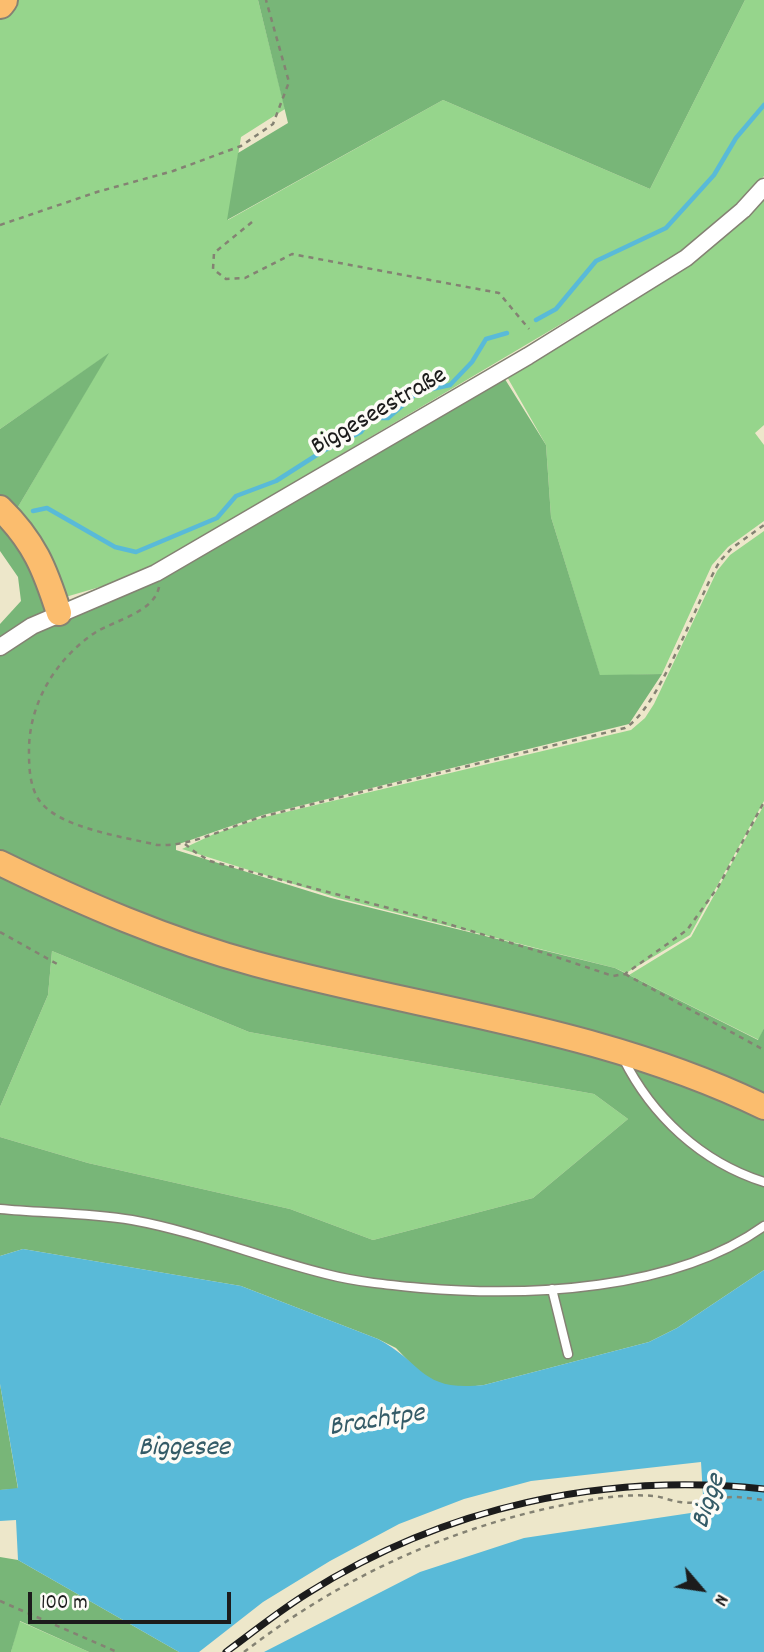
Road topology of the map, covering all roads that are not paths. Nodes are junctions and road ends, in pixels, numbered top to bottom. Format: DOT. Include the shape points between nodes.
graph roads {
  1 [pos="764,187"];
  2 [pos="0,508"];
  3 [pos="59,613"];
  4 [pos="0,647"];
  5 [pos="0,863"];
  6 [pos="620,1051"];
  7 [pos="764,1107"];
  8 [pos="764,1182"];
  9 [pos="0,1209"];
  10 [pos="764,1226"];
  11 [pos="552,1289"];
  12 [pos="568,1353"];
  1 -- 3 [label="street, Biggeseestraße" via="686,258 528,356 156,573"];
  2 -- 3 [label="main road" via="21,528 45,570"];
  3 -- 4 [label="street, Biggeseestraße"];
  5 -- 6 [label="main road" via="127,920 253,963"];
  6 -- 7 [label="main road"];
  6 -- 8 [label="lane" via="635,1081 671,1127 711,1158"];
  9 -- 11 [label="lane" via="134,1221 328,1275 387,1285 492,1292"];
  10 -- 11 [label="lane" via="688,1265"];
  11 -- 12 [label="lane"];
}
